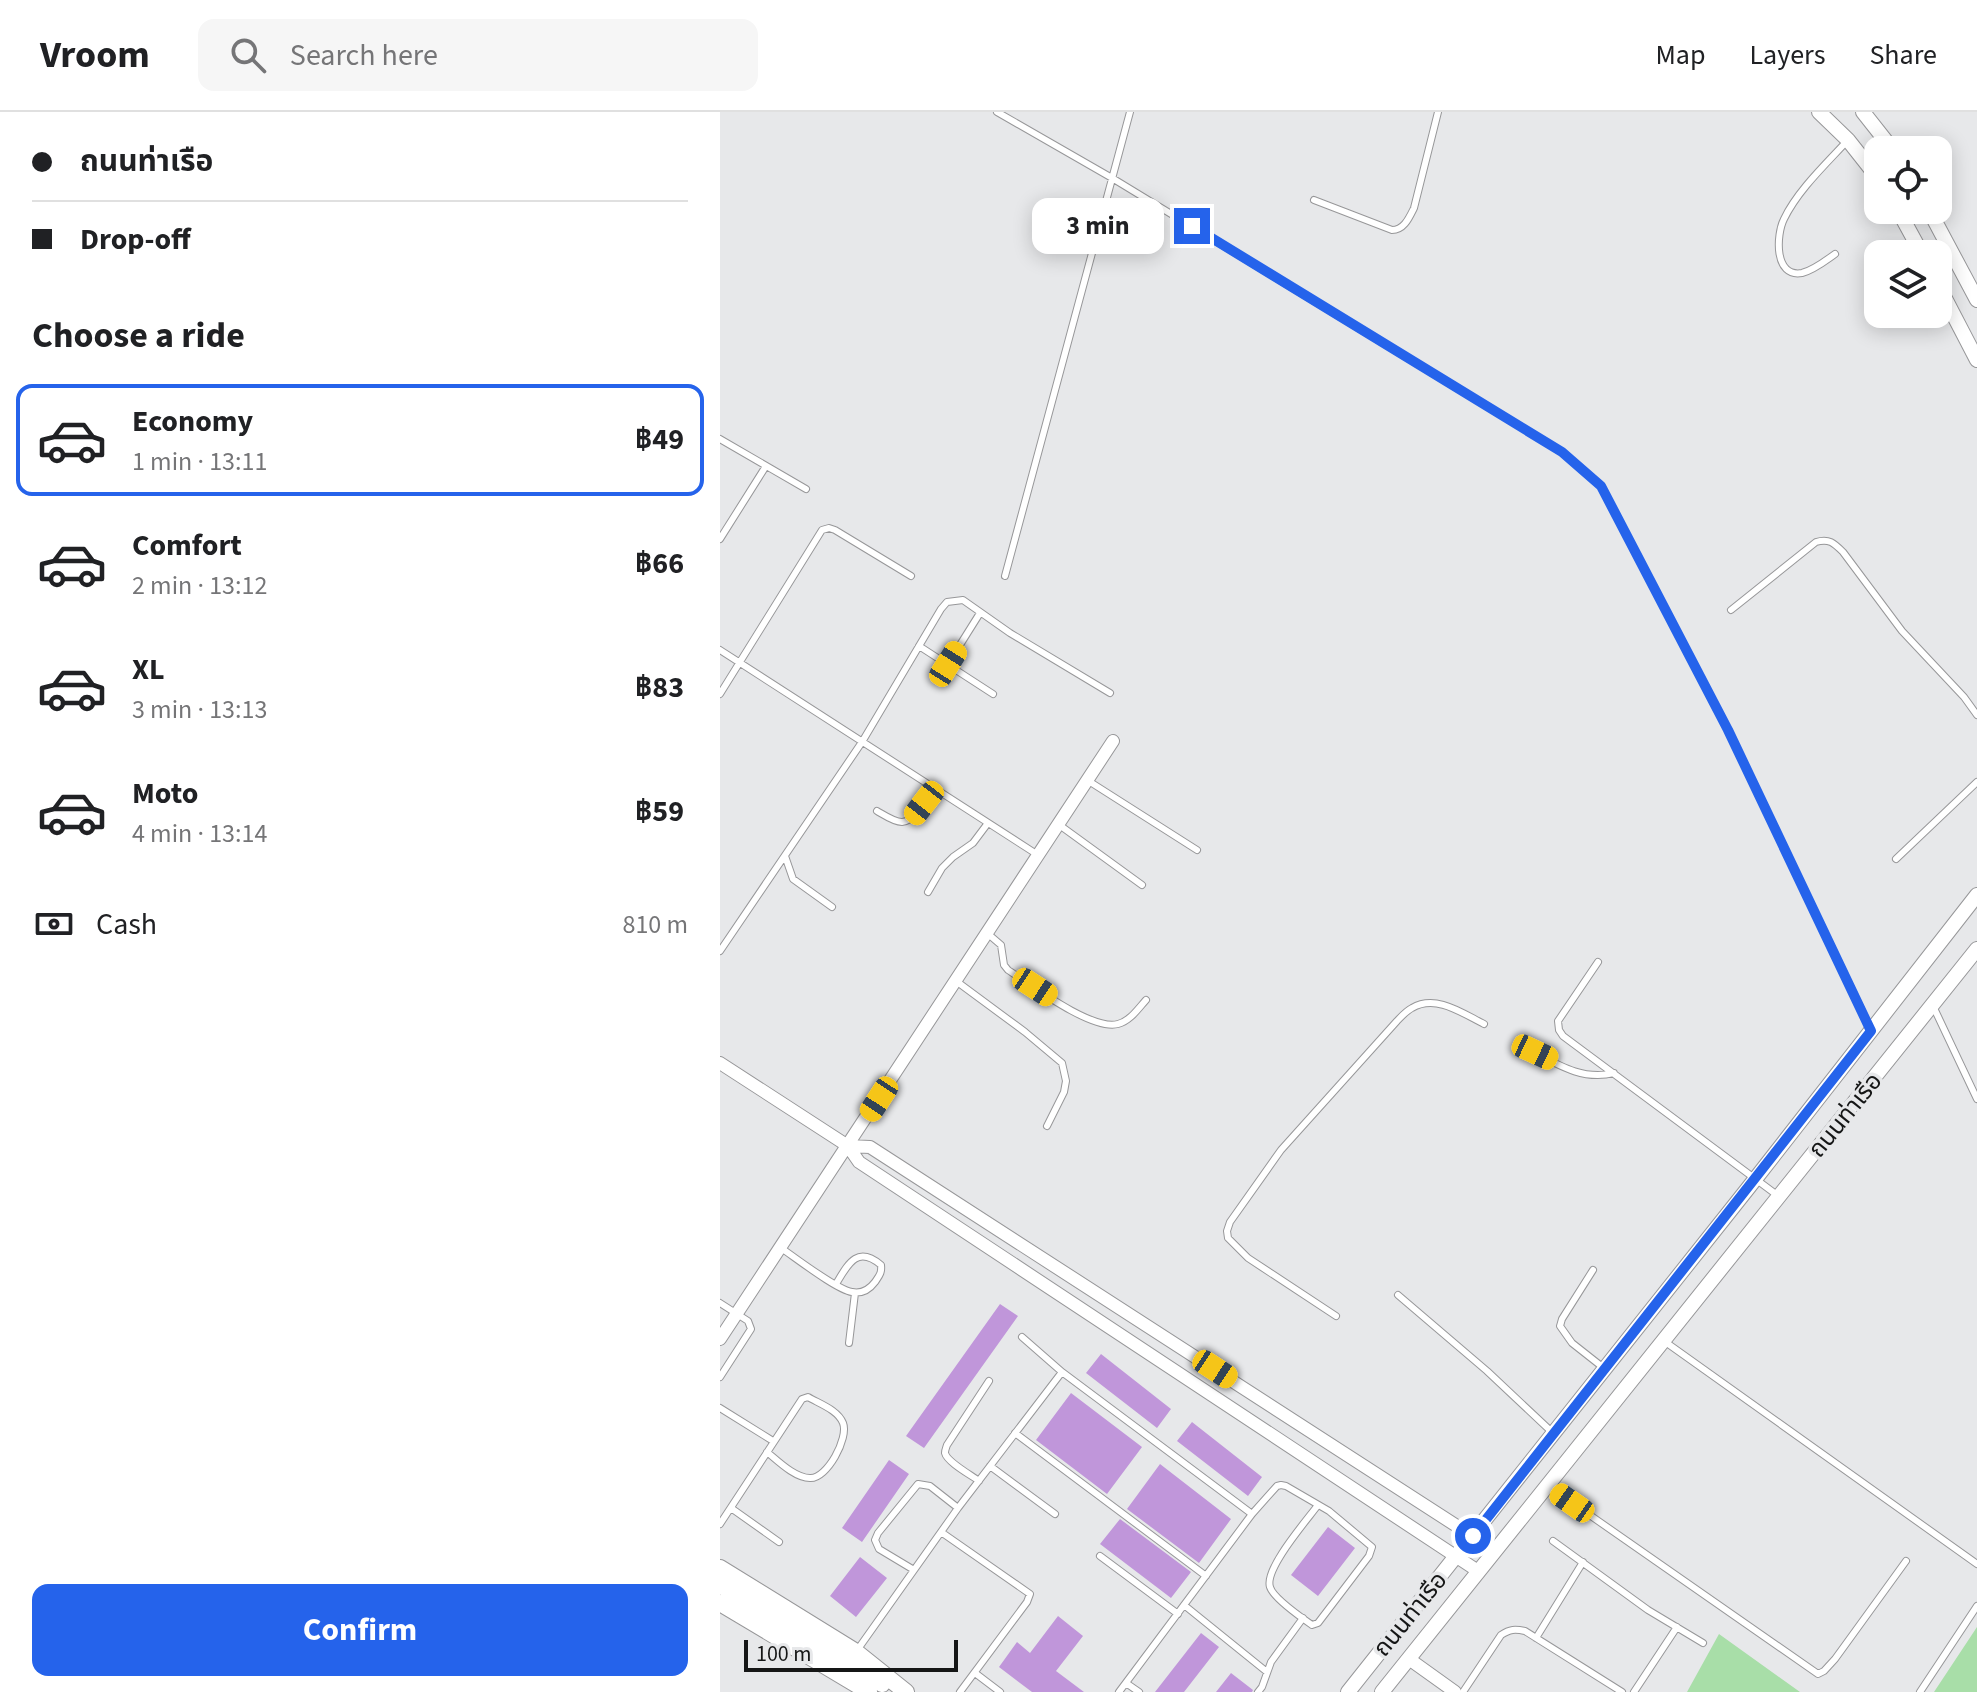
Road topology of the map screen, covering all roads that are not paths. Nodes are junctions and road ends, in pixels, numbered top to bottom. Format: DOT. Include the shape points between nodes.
graph roads {
  1 [pos="997,112"];
  2 [pos="1130,112"];
  3 [pos="1438,112"];
  4 [pos="1819,112"];
  5 [pos="1863,112"];
  6 [pos="1882,136"];
  7 [pos="1848,140"];
  8 [pos="1864,160"];
  9 [pos="1112,178"];
  10 [pos="1314,200"];
  11 [pos="1936,224"];
  12 [pos="1835,254"];
  13 [pos="1977,300"];
  14 [pos="1952,312"];
  15 [pos="1977,360"];
  16 [pos="720,439"];
  17 [pos="766,466"];
  18 [pos="806,489"];
  19 [pos="720,539"];
  20 [pos="911,576"];
  21 [pos="1005,576"];
  22 [pos="1731,610"];
  23 [pos="980,613"];
  24 [pos="919,646"];
  25 [pos="720,650"];
  26 [pos="741,664"];
  27 [pos="948,664"];
  28 [pos="1110,693"];
  29 [pos="720,694"];
  30 [pos="993,694"];
  31 [pos="1977,715"];
  32 [pos="1113,741"];
  33 [pos="862,742"];
  34 [pos="1087,780"];
  35 [pos="1977,782"];
  36 [pos="935,789"];
  37 [pos="877,811"];
  38 [pos="988,823"];
  39 [pos="1058,824"];
  40 [pos="1197,850"];
  41 [pos="1038,855"];
  42 [pos="785,856"];
  43 [pos="1896,859"];
  44 [pos="1142,885"];
  45 [pos="928,892"];
  46 [pos="1977,895"];
  47 [pos="832,907"];
  48 [pos="987,933"];
  49 [pos="1977,949"];
  50 [pos="720,951"];
  51 [pos="1598,962"];
  52 [pos="956,981"];
  53 [pos="1146,1000"];
  54 [pos="1933,1006"];
  55 [pos="1484,1024"];
  56 [pos="1871,1031"];
  57 [pos="1520,1045"];
  58 [pos="720,1063"];
  59 [pos="1614,1073"];
  60 [pos="1977,1099"];
  61 [pos="1047,1126"];
  62 [pos="848,1146"];
  63 [pos="1756,1178"];
  64 [pos="1780,1197"];
  65 [pos="781,1247"];
  66 [pos="1593,1270"];
  67 [pos="836,1284"];
  68 [pos="855,1293"];
  69 [pos="1398,1295"];
  70 [pos="720,1303"];
  71 [pos="737,1314"];
  72 [pos="1336,1316"];
  73 [pos="1022,1337"];
  74 [pos="720,1339"];
  75 [pos="1664,1341"];
  76 [pos="849,1343"];
  77 [pos="1605,1369"];
  78 [pos="1062,1372"];
  79 [pos="720,1377"];
  80 [pos="989,1381"];
  81 [pos="720,1408"];
  82 [pos="1015,1433"];
  83 [pos="1554,1434"];
  84 [pos="773,1441"];
  85 [pos="767,1452"];
  86 [pos="990,1466"];
  87 [pos="979,1481"];
  88 [pos="1548,1486"];
  89 [pos="1318,1505"];
  90 [pos="731,1508"];
  91 [pos="958,1508"];
  92 [pos="1055,1514"];
  93 [pos="1252,1514"];
  94 [pos="720,1524"];
  95 [pos="941,1532"];
  96 [pos="1473,1536"];
  97 [pos="1553,1541"];
  98 [pos="779,1542"];
  99 [pos="1494,1550"];
  100 [pos="1100,1556"];
  101 [pos="1457,1556"];
  102 [pos="1906,1561"];
  103 [pos="1583,1562"];
  104 [pos="1977,1564"];
  105 [pos="720,1568"];
  106 [pos="914,1570"];
  107 [pos="1478,1571"];
  108 [pos="1206,1576"];
  109 [pos="720,1585"];
  110 [pos="720,1603"];
  111 [pos="1184,1605"];
  112 [pos="1977,1606"];
  113 [pos="1178,1614"];
  114 [pos="1303,1618"];
  115 [pos="1677,1627"];
  116 [pos="1536,1638"];
  117 [pos="1703,1643"];
  118 [pos="856,1652"];
  119 [pos="1409,1659"];
  120 [pos="1267,1672"];
  121 [pos="975,1673"];
  122 [pos="1126,1683"];
  123 [pos="869,1692"];
  124 [pos="896,1692"];
  125 [pos="906,1692"];
  126 [pos="960,1692"];
  127 [pos="1000,1692"];
  128 [pos="1119,1692"];
  129 [pos="1139,1692"];
  130 [pos="1258,1692"];
  131 [pos="1348,1692"];
  132 [pos="1382,1692"];
  133 [pos="1455,1692"];
  134 [pos="1463,1692"];
  135 [pos="1622,1692"];
  136 [pos="1634,1692"];
  137 [pos="1920,1692"];
  1 -- 9 [label="lane"];
  2 -- 9 [label="lane"];
  3 -- 10 [label="lane" via="1414,208 1402,227 1392,230"];
  4 -- 7 [label="street"];
  5 -- 6 [label="street"];
  7 -- 8 [label="street"];
  7 -- 12 [label="lane" via="1788,211 1778,242 1784,267 1795,273"];
  9 -- 21 [label="lane"];
  9 -- 56 [label="lane" via="1562,452 1601,486 1728,730"];
  11 -- 13 [label="street"];
  14 -- 15 [label="street"];
  16 -- 17 [label="lane"];
  17 -- 18 [label="lane"];
  17 -- 19 [label="lane"];
  20 -- 26 [label="lane" via="835,530 822,530"];
  22 -- 31 [label="lane" via="1816,542 1829,540"];
  23 -- 24 [label="lane" via="963,600 947,602"];
  23 -- 27 [label="lane"];
  23 -- 28 [label="lane"];
  24 -- 27 [label="lane"];
  24 -- 33 [label="lane"];
  25 -- 26 [label="lane"];
  26 -- 29 [label="lane"];
  26 -- 33 [label="lane"];
  27 -- 30 [label="lane"];
  32 -- 34 [label="street"];
  33 -- 36 [label="lane"];
  33 -- 42 [label="lane"];
  34 -- 39 [label="street"];
  34 -- 40 [label="lane"];
  35 -- 43 [label="lane"];
  36 -- 37 [label="lane" via="914,816 902,822"];
  36 -- 38 [label="lane"];
  38 -- 41 [label="lane"];
  38 -- 45 [label="lane" via="942,868"];
  39 -- 41 [label="street"];
  39 -- 44 [label="lane"];
  41 -- 48 [label="street"];
  42 -- 47 [label="lane" via="793,879"];
  42 -- 50 [label="lane"];
  46 -- 56 [label="street, ถนนท่าเรือ"];
  48 -- 52 [label="street"];
  48 -- 53 [label="lane" via="1001,945 1008,970 1090,1020 1119,1024"];
  49 -- 54 [label="street, ถนนท่าเรือ"];
  51 -- 59 [label="lane" via="1558,1026 1563,1036"];
  52 -- 61 [label="lane" via="1062,1063 1064,1092"];
  52 -- 62 [label="street"];
  54 -- 60 [label="lane"];
  54 -- 64 [label="street, ถนนท่าเรือ"];
  55 -- 72 [label="lane" via="1444,1004 1411,1008 1281,1150 1230,1222 1228,1238 1248,1258"];
  56 -- 63 [label="street, ถนนท่าเรือ"];
  57 -- 59 [label="lane" via="1577,1073"];
  58 -- 62 [label="street"];
  59 -- 63 [label="lane"];
  62 -- 65 [label="street"];
  62 -- 96 [label="street" via="870,1147"];
  62 -- 101 [label="street" via="859,1162"];
  63 -- 64 [label="lane"];
  63 -- 77 [label="street, ถนนท่าเรือ"];
  64 -- 75 [label="street, ถนนท่าเรือ"];
  65 -- 67 [label="lane"];
  65 -- 71 [label="street"];
  66 -- 77 [label="lane" via="1560,1326 1572,1343"];
  67 -- 68 [label="lane"];
  67 -- 68 [label="lane" via="855,1258 871,1257 882,1272 869,1289"];
  68 -- 76 [label="lane"];
  69 -- 83 [label="lane"];
  70 -- 71 [label="lane"];
  71 -- 74 [label="street"];
  71 -- 79 [label="lane" via="751,1329"];
  73 -- 78 [label="lane"];
  75 -- 88 [label="street, ถนนท่าเรือ"];
  75 -- 104 [label="lane"];
  77 -- 83 [label="street, ถนนท่าเรือ"];
  78 -- 82 [label="lane"];
  78 -- 93 [label="lane"];
  80 -- 87 [label="lane" via="945,1451"];
  81 -- 84 [label="lane"];
  82 -- 86 [label="lane"];
  82 -- 108 [label="lane"];
  83 -- 96 [label="street, ถนนท่าเรือ"];
  84 -- 85 [label="lane"];
  84 -- 85 [label="lane" via="808,1397 845,1425 841,1445 816,1477 794,1472"];
  85 -- 90 [label="lane"];
  86 -- 87 [label="lane"];
  86 -- 92 [label="lane"];
  87 -- 91 [label="lane"];
  88 -- 99 [label="street, ถนนท่าเรือ"];
  88 -- 102 [label="lane" via="1818,1674 1835,1659"];
  89 -- 93 [label="lane" via="1281,1485"];
  89 -- 114 [label="lane" via="1269,1578 1275,1595"];
  89 -- 114 [label="lane" via="1372,1547 1318,1623"];
  90 -- 94 [label="lane"];
  90 -- 98 [label="lane"];
  91 -- 95 [label="lane"];
  91 -- 106 [label="lane" via="930,1486 918,1484 878,1533 879,1549"];
  93 -- 108 [label="lane"];
  95 -- 106 [label="lane"];
  95 -- 121 [label="lane" via="1030,1594"];
  96 -- 99 [label="street"];
  96 -- 101 [label="street, ถนนท่าเรือ"];
  97 -- 103 [label="lane"];
  99 -- 107 [label="street, ถนนท่าเรือ"];
  100 -- 113 [label="lane"];
  101 -- 107 [label="street"];
  101 -- 131 [label="street, ถนนท่าเรือ"];
  103 -- 115 [label="lane"];
  103 -- 116 [label="lane"];
  105 -- 118 [label="main road"];
  106 -- 118 [label="lane"];
  107 -- 119 [label="street, ถนนท่าเรือ"];
  108 -- 111 [label="lane"];
  109 -- 124 [label="main road"];
  110 -- 123 [label="main road"];
  111 -- 113 [label="lane"];
  111 -- 120 [label="lane"];
  112 -- 137 [label="lane"];
  113 -- 122 [label="lane"];
  114 -- 120 [label="lane"];
  115 -- 117 [label="lane"];
  115 -- 136 [label="lane"];
  116 -- 134 [label="lane" via="1514,1629 1501,1635"];
  116 -- 135 [label="lane"];
  118 -- 125 [label="main road"];
  119 -- 132 [label="street, ถนนท่าเรือ"];
  119 -- 133 [label="street"];
  120 -- 130 [label="lane"];
  121 -- 126 [label="lane"];
  121 -- 127 [label="lane"];
  122 -- 128 [label="lane"];
  122 -- 129 [label="lane"];
}
